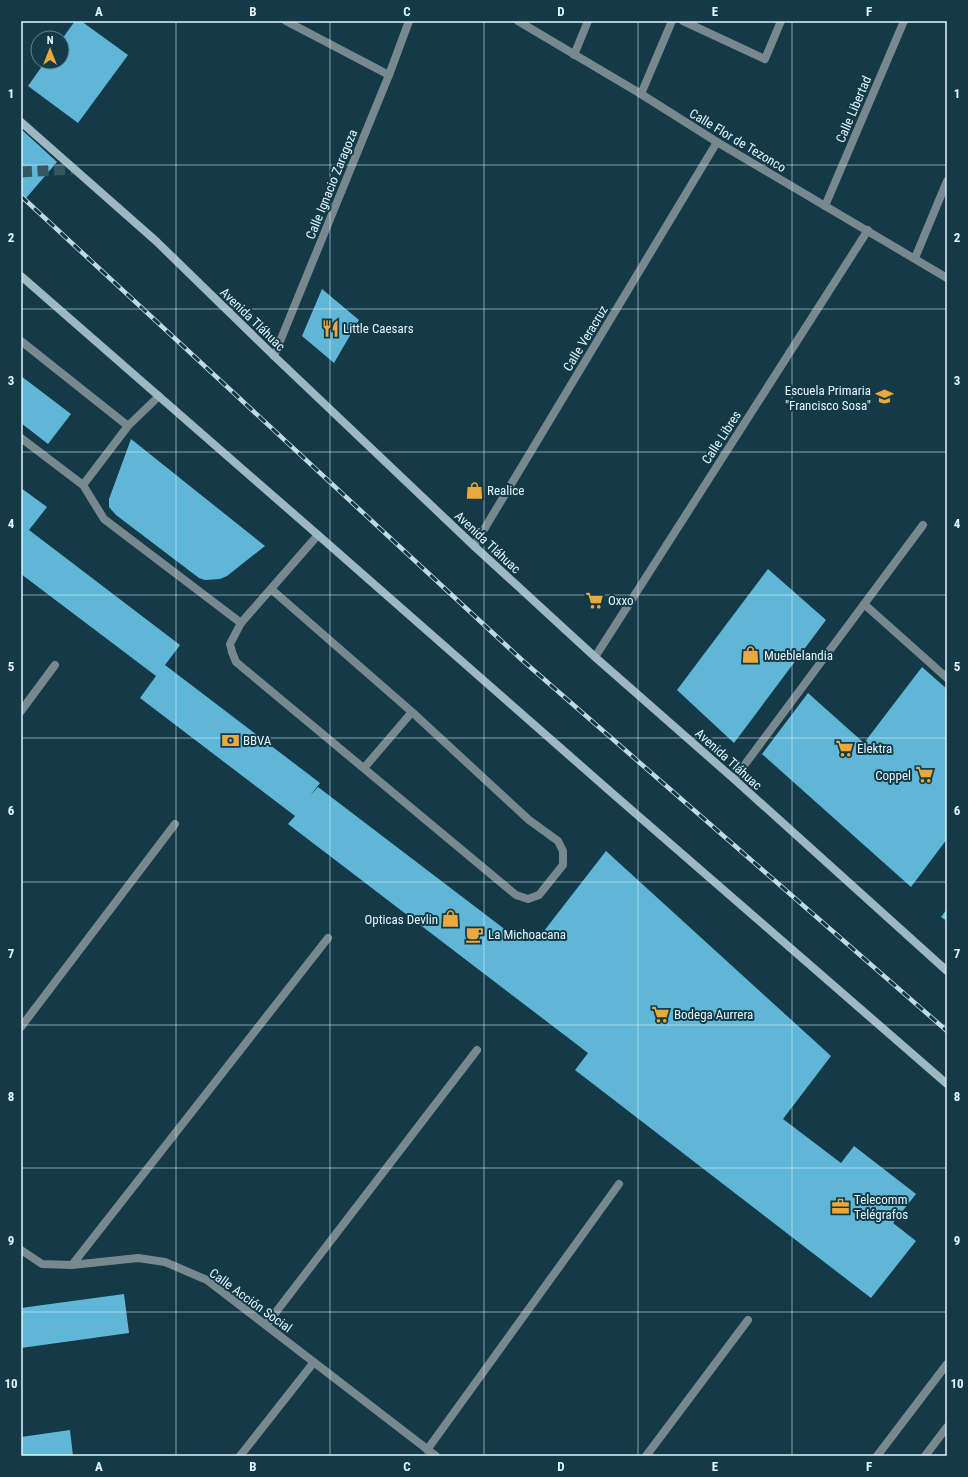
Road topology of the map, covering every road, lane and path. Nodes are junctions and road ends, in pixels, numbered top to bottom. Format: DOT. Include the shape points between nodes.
graph roads {
  1 [pos="286,21"];
  2 [pos="409,21"];
  3 [pos="518,21"];
  4 [pos="588,21"];
  5 [pos="672,21"];
  6 [pos="683,21"];
  7 [pos="781,21"];
  8 [pos="904,21"];
  9 [pos="574,55"];
  10 [pos="389,74"];
  11 [pos="641,94"];
  12 [pos="21,122"];
  13 [pos="717,142"];
  14 [pos="947,181"];
  15 [pos="825,206"];
  16 [pos="868,230"];
  17 [pos="915,258"];
  18 [pos="21,276"];
  19 [pos="947,278"];
  20 [pos="21,341"];
  21 [pos="274,356"];
  22 [pos="159,396"];
  23 [pos="128,426"];
  24 [pos="21,438"];
  25 [pos="83,485"];
  26 [pos="922,525"];
  27 [pos="318,535"];
  28 [pos="474,546"];
  29 [pos="271,589"];
  30 [pos="864,604"];
  31 [pos="240,623"];
  32 [pos="595,656"];
  33 [pos="55,665"];
  34 [pos="947,678"];
  35 [pos="21,711"];
  36 [pos="412,712"];
  37 [pos="364,768"];
  38 [pos="734,779"];
  39 [pos="175,824"];
  40 [pos="328,938"];
  41 [pos="947,971"];
  42 [pos="21,1027"];
  43 [pos="477,1050"];
  44 [pos="947,1084"];
  45 [pos="619,1184"];
  46 [pos="21,1250"];
  47 [pos="72,1265"];
  48 [pos="748,1320"];
  49 [pos="266,1325"];
  50 [pos="314,1362"];
  51 [pos="947,1364"];
  52 [pos="947,1427"];
  53 [pos="427,1450"];
  54 [pos="240,1456"];
  55 [pos="436,1456"];
  56 [pos="646,1456"];
  57 [pos="878,1456"];
  58 [pos="925,1456"];
  1 -- 10 [label="street"];
  2 -- 10 [label="street, Calle Ignacio Zaragoza"];
  3 -- 9 [label="street, Calle Flor de Tezonco"];
  4 -- 9 [label="street"];
  5 -- 11 [label="street"];
  6 -- 7 [label="street" via="765,59"];
  8 -- 15 [label="street, Calle Libertad"];
  9 -- 11 [label="street, Calle Flor de Tezonco"];
  10 -- 21 [label="street, Calle Ignacio Zaragoza"];
  11 -- 13 [label="street, Calle Flor de Tezonco"];
  12 -- 21 [label="main road, Avenida Tláhuac" via="156,241"];
  13 -- 15 [label="street, Calle Flor de Tezonco"];
  13 -- 28 [label="street, Calle Veracruz"];
  14 -- 17 [label="street"];
  15 -- 16 [label="street, Calle Flor de Tezonco"];
  16 -- 17 [label="street, Calle Flor de Tezonco"];
  16 -- 32 [label="street, Calle Libres"];
  17 -- 19 [label="street, Calle Flor de Tezonco"];
  18 -- 22 [label="main road"];
  20 -- 23 [label="street"];
  21 -- 28 [label="main road, Avenida Tláhuac"];
  22 -- 23 [label="street"];
  22 -- 27 [label="main road"];
  23 -- 25 [label="street"];
  24 -- 25 [label="street"];
  25 -- 31 [label="street" via="104,519"];
  26 -- 30 [label="street"];
  27 -- 29 [label="street"];
  27 -- 44 [label="main road"];
  28 -- 32 [label="main road, Avenida Tláhuac"];
  29 -- 31 [label="street"];
  29 -- 36 [label="street"];
  30 -- 34 [label="street"];
  30 -- 38 [label="street"];
  31 -- 37 [label="street" via="230,644 236,662"];
  32 -- 38 [label="main road, Avenida Tláhuac"];
  33 -- 35 [label="street"];
  36 -- 37 [label="street"];
  36 -- 37 [label="street" via="529,820 558,841 563,852 563,865 539,895 528,899 516,895"];
  38 -- 41 [label="main road, Avenida Tláhuac"];
  39 -- 42 [label="street"];
  40 -- 47 [label="street"];
  43 -- 49 [label="street"];
  45 -- 53 [label="street"];
  46 -- 47 [label="street, Calle Acción Social" via="42,1264"];
  47 -- 49 [label="street, Calle Acción Social" via="138,1258 165,1262 207,1280"];
  48 -- 56 [label="street"];
  49 -- 50 [label="street, Calle Acción Social"];
  50 -- 53 [label="street, Calle Acción Social"];
  50 -- 54 [label="street"];
  51 -- 57 [label="street"];
  52 -- 58 [label="street"];
  53 -- 55 [label="street, Calle Acción Social"];
}
